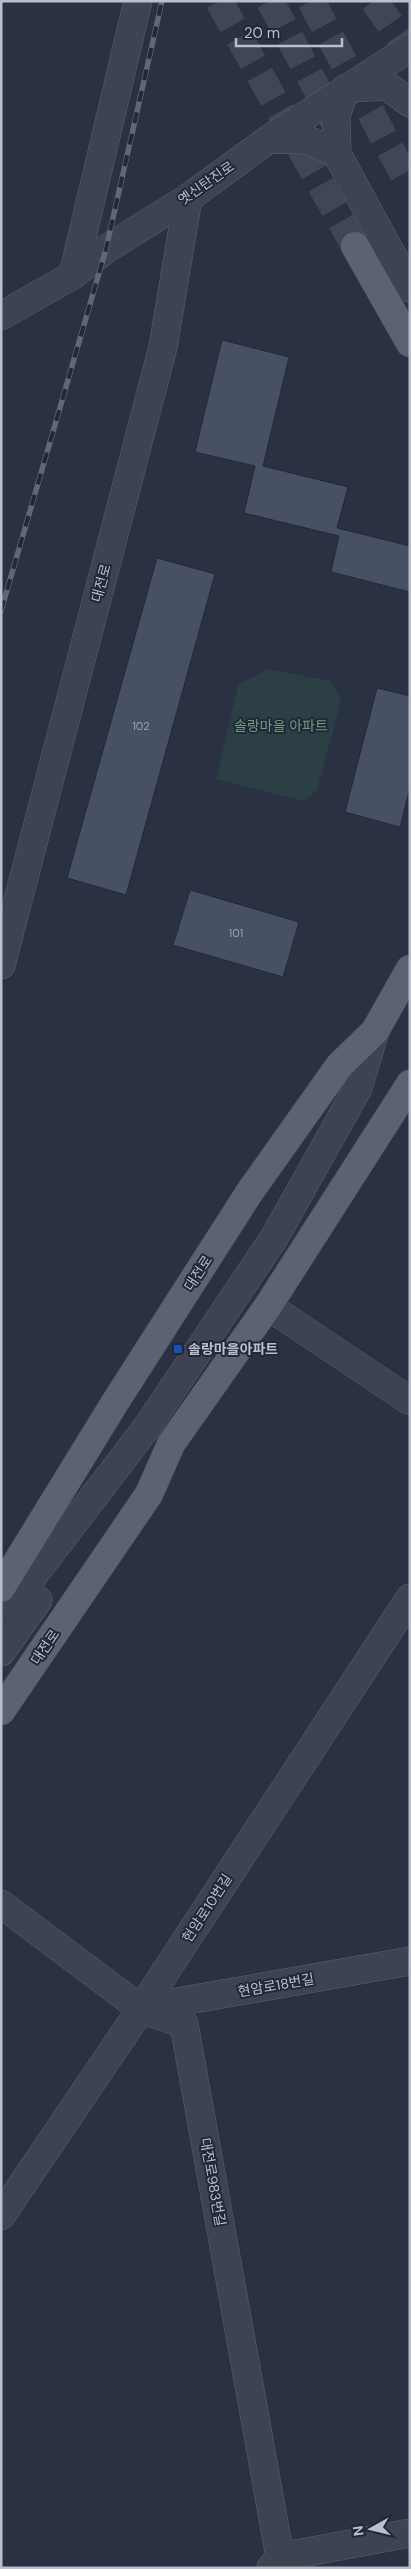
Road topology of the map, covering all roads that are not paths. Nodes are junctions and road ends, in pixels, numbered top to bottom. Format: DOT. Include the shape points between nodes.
graph roads {
  1 [pos="138,1"];
  2 [pos="410,48"];
  3 [pos="346,88"];
  4 [pos="410,103"];
  5 [pos="269,138"];
  6 [pos="337,154"];
  7 [pos="188,198"];
  8 [pos="355,246"];
  9 [pos="73,275"];
  10 [pos="410,288"];
  11 [pos="1,316"];
  12 [pos="410,343"];
  13 [pos="1,965"];
  14 [pos="410,969"];
  15 [pos="375,1031"];
  16 [pos="410,1084"];
  17 [pos="268,1306"];
  18 [pos="410,1401"];
  19 [pos="171,1444"];
  20 [pos="1,1588"];
  21 [pos="410,1598"];
  22 [pos="1,1618"];
  23 [pos="1,1652"];
  24 [pos="1,1711"];
  25 [pos="1,1904"];
  26 [pos="410,1961"];
  27 [pos="142,2009"];
  28 [pos="1,2216"];
  29 [pos="410,2533"];
  30 [pos="276,2562"];
  1 -- 9 [label="street"];
  2 -- 3 [label="street, 옛신탄진로"];
  3 -- 4 [label="street" via="387,86"];
  3 -- 5 [label="street, 옛신탄진로"];
  3 -- 6 [label="street" via="336,115"];
  5 -- 6 [label="street" via="308,140"];
  5 -- 7 [label="street, 옛신탄진로"];
  6 -- 10 [label="street"];
  7 -- 9 [label="street, 옛신탄진로" via="106,249"];
  7 -- 13 [label="street, 대전로" via="163,347"];
  8 -- 12 [label="main road"];
  9 -- 11 [label="street, 옛신탄진로"];
  14 -- 15 [label="main road, 대전로"];
  15 -- 20 [label="main road, 대전로" via="339,1066 249,1193"];
  15 -- 22 [label="street" via="358,1088 274,1238 147,1427"];
  16 -- 17 [label="main road, 대전로"];
  17 -- 18 [label="street"];
  17 -- 19 [label="main road, 대전로"];
  19 -- 23 [label="street" via="138,1469"];
  19 -- 24 [label="main road, 대전로" via="150,1494"];
  21 -- 27 [label="street, 현암로10번길"];
  25 -- 27 [label="street, 대전로983번길"];
  26 -- 27 [label="street, 현암로18번길"];
  27 -- 28 [label="street, 현암로10번길"];
  27 -- 30 [label="street, 대전로983번길" via="184,2024"];
  29 -- 30 [label="street"];
}
